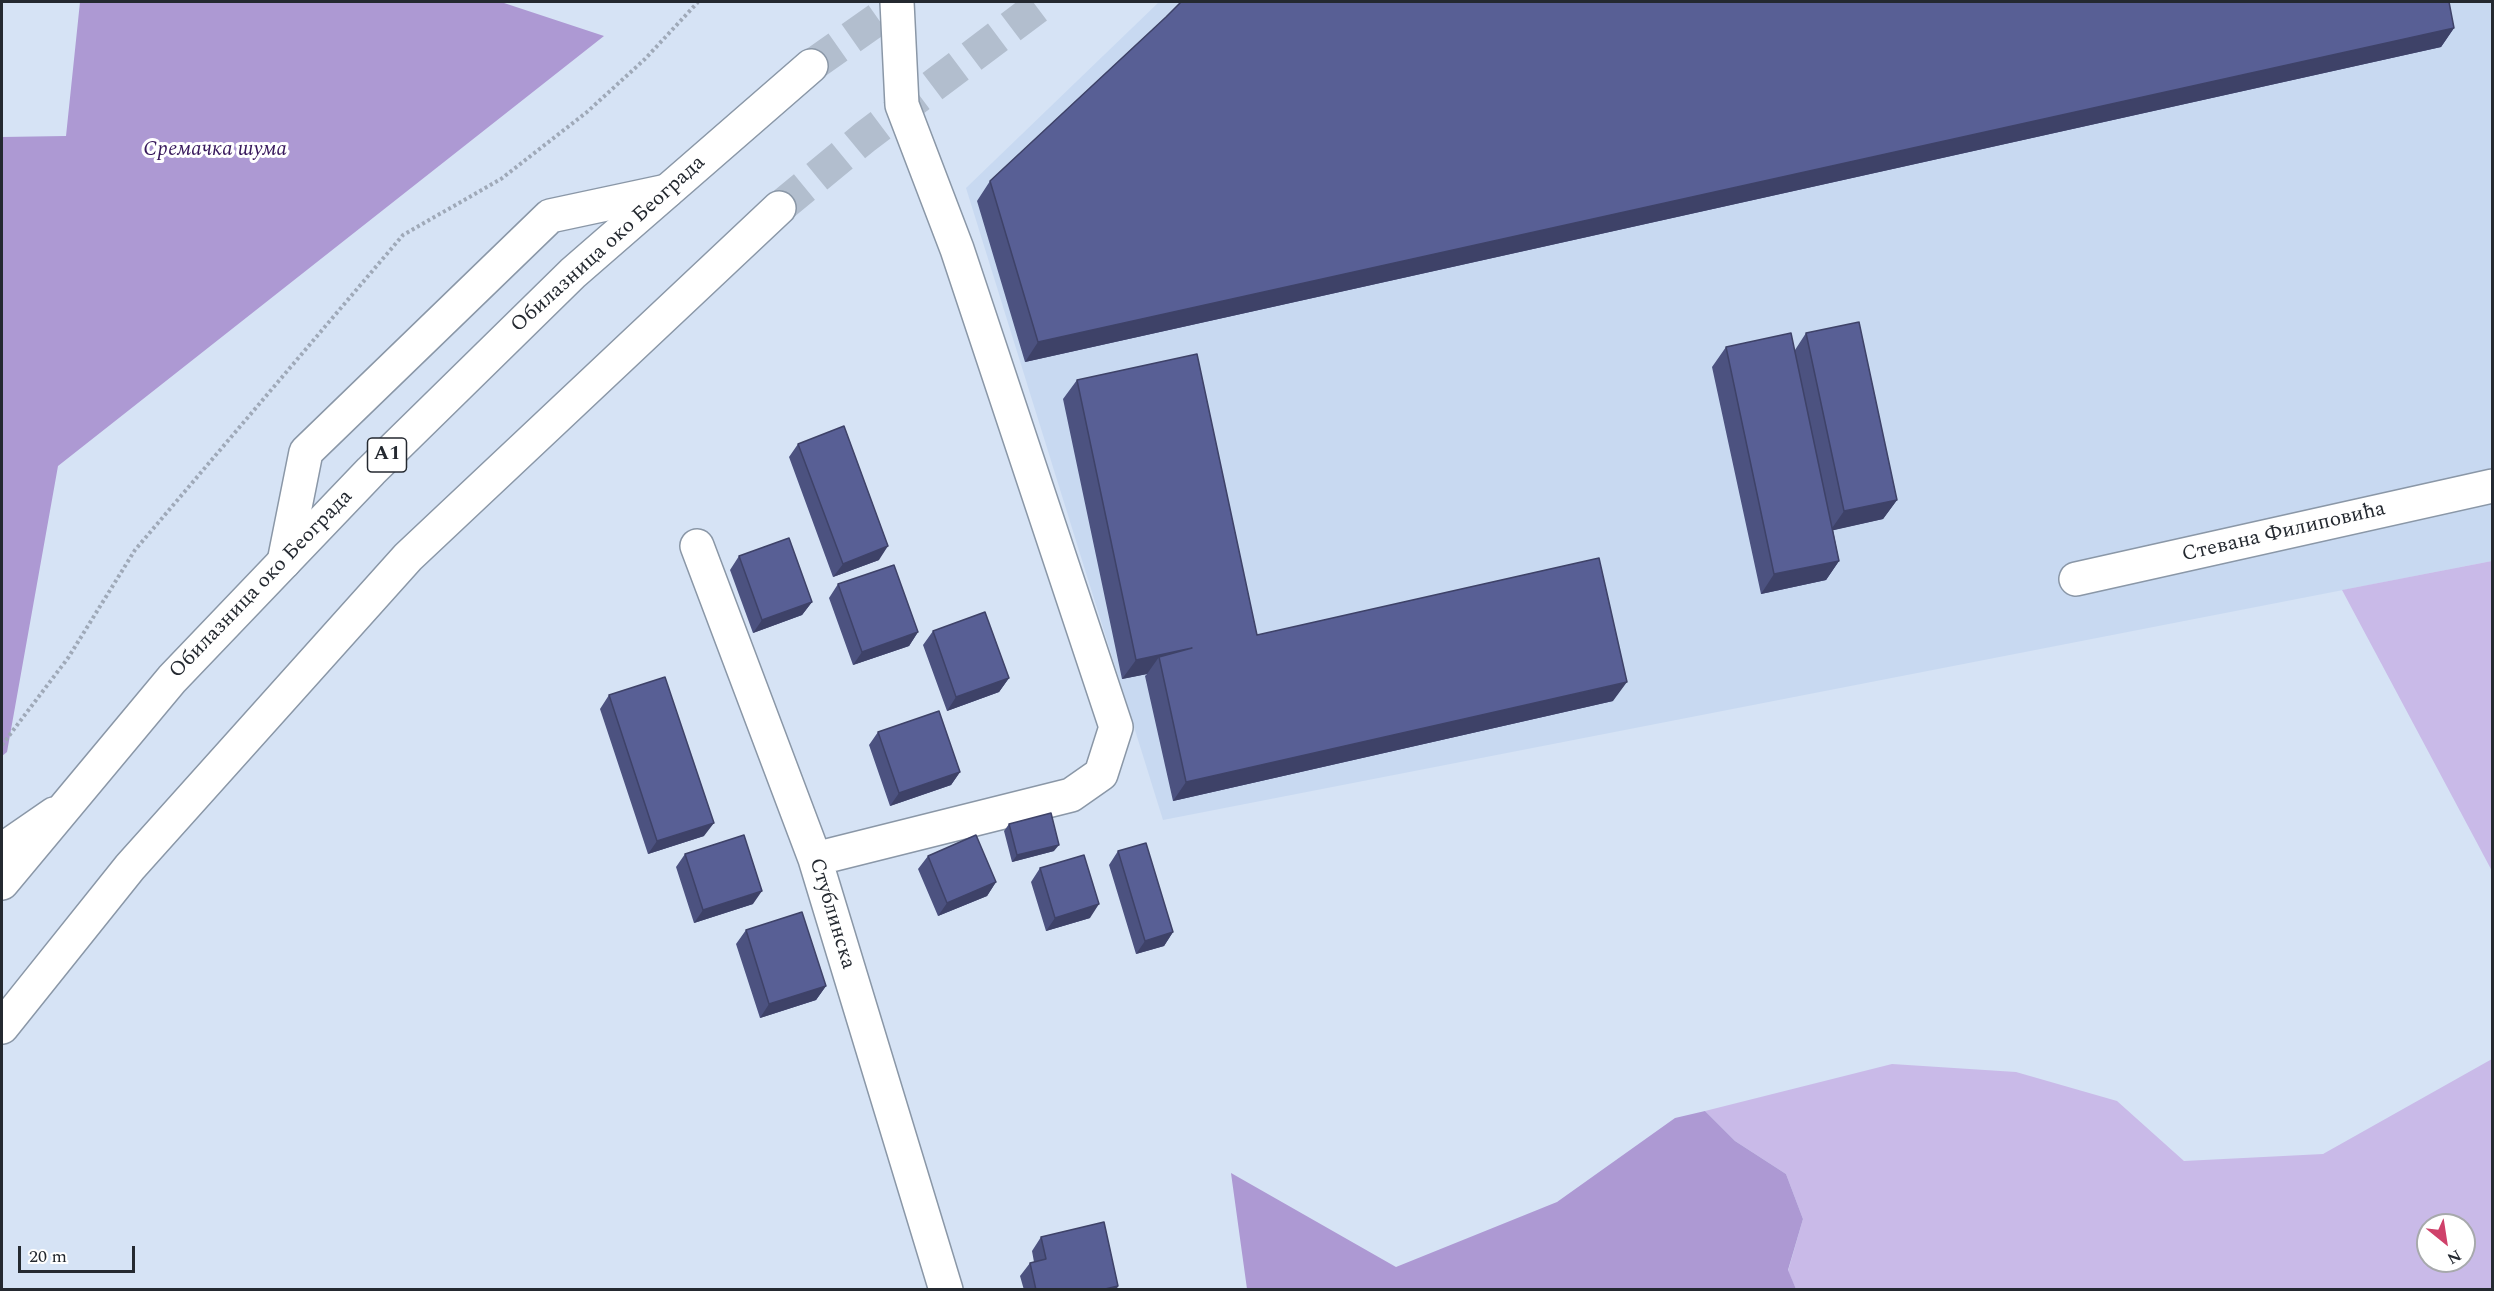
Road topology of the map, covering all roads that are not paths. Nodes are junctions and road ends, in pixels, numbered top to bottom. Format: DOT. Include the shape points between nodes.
graph roads {
  1 [pos="897,2"];
  2 [pos="811,66"];
  3 [pos="667,191"];
  4 [pos="779,208"];
  5 [pos="2493,486"];
  6 [pos="697,546"];
  7 [pos="284,562"];
  8 [pos="2076,579"];
  9 [pos="63,808"];
  10 [pos="2,850"];
  11 [pos="815,859"];
  12 [pos="2,883"];
  13 [pos="2,1028"];
  14 [pos="946,1290"];
  1 -- 11 [label="main road" via="902,105 957,249 1116,727 1101,774 1071,795"];
  2 -- 3 [label="main road, Обилазница око Београда / A1"];
  3 -- 7 [label="main road, Обилазница око Београда / A1" via="573,273"];
  3 -- 7 [label="main road" via="550,216 306,452"];
  4 -- 13 [label="main road" via="408,557 130,867"];
  5 -- 8 [label="main road, Стевана Филиповића"];
  6 -- 11 [label="main road, Стублинска"];
  7 -- 9 [label="main road, Обилазница око Београда / A1" via="172,679"];
  9 -- 10 [label="main road"];
  9 -- 12 [label="main road, Обилазница око Београда / A1"];
  11 -- 14 [label="main road, Стублинска"];
}
